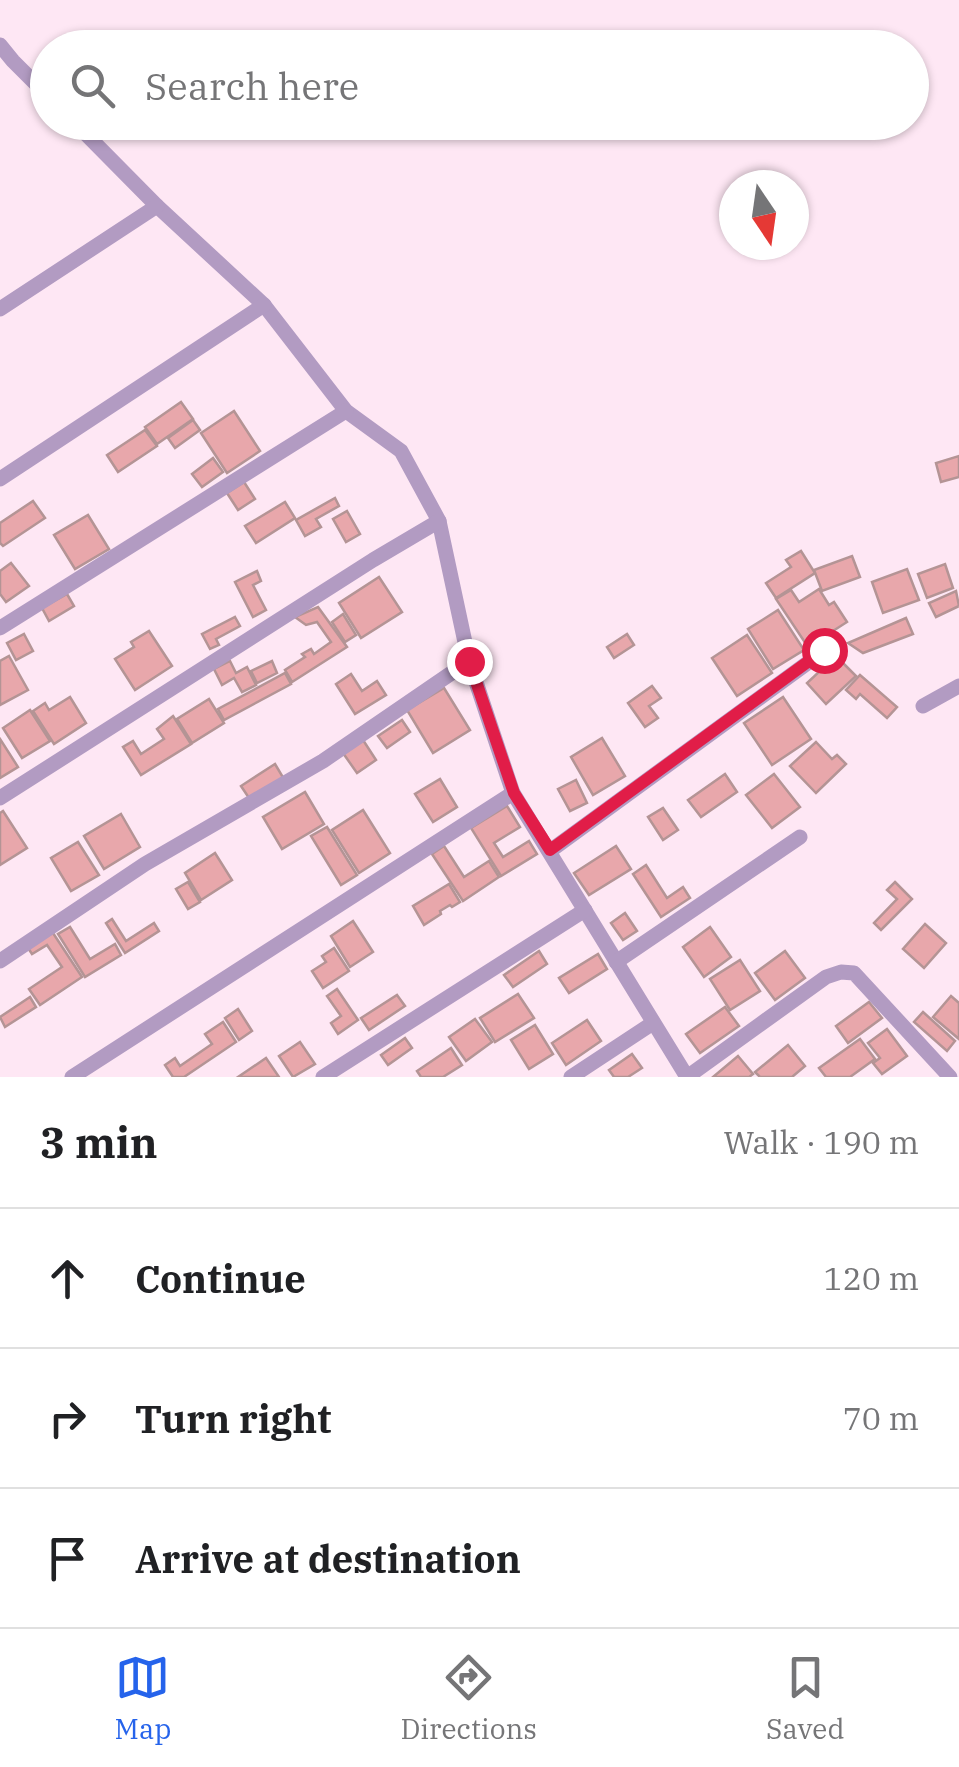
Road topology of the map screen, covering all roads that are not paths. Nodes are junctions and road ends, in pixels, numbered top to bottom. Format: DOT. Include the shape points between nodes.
graph roads {
  1 [pos="0,44"];
  2 [pos="6,66"];
  3 [pos="30,83"];
  4 [pos="92,140"];
  5 [pos="157,206"];
  6 [pos="264,304"];
  7 [pos="0,309"];
  8 [pos="346,411"];
  9 [pos="0,479"];
  10 [pos="438,521"];
  11 [pos="0,628"];
  12 [pos="824,650"];
  13 [pos="469,661"];
  14 [pos="959,686"];
  15 [pos="923,706"];
  16 [pos="514,793"];
  17 [pos="0,798"];
  18 [pos="800,837"];
  19 [pos="550,850"];
  20 [pos="585,910"];
  21 [pos="0,961"];
  22 [pos="616,962"];
  23 [pos="653,1023"];
  24 [pos="72,1077"];
  25 [pos="323,1077"];
  26 [pos="571,1077"];
  27 [pos="950,1077"];
  1 -- 2 [label="street"];
  2 -- 3 [label="street"];
  4 -- 5 [label="street"];
  5 -- 6 [label="street"];
  5 -- 7 [label="street"];
  6 -- 8 [label="street"];
  6 -- 9 [label="street"];
  8 -- 10 [label="street" via="401,451"];
  8 -- 11 [label="street"];
  10 -- 13 [label="street"];
  10 -- 17 [label="street"];
  12 -- 19 [label="street"];
  13 -- 16 [label="street"];
  13 -- 21 [label="street" via="323,761 145,864"];
  14 -- 15 [label="street"];
  16 -- 19 [label="street"];
  16 -- 24 [label="street"];
  18 -- 22 [label="street"];
  19 -- 20 [label="street"];
  20 -- 22 [label="street"];
  20 -- 25 [label="street"];
  22 -- 23 [label="street"];
  23 -- 26 [label="street"];
  23 -- 27 [label="street" via="687,1077 826,978 854,973"];
}
